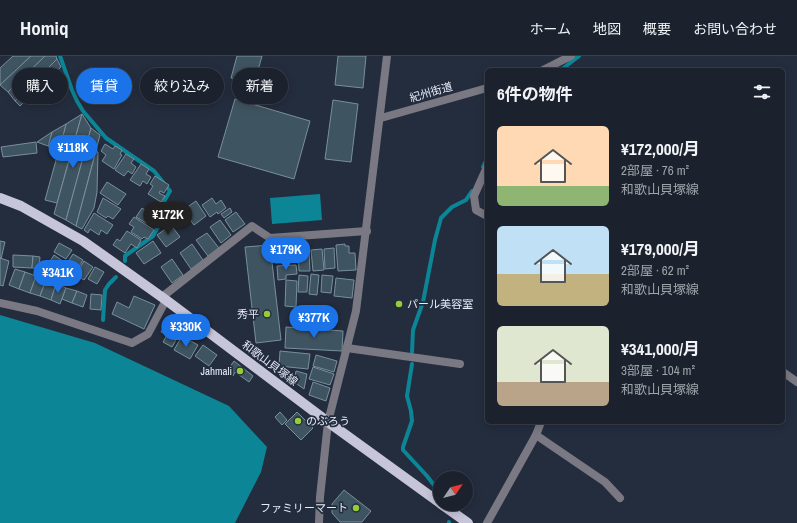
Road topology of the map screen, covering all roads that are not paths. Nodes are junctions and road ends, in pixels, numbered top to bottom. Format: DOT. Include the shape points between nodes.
graph roads {
  1 [pos="388,56"];
  2 [pos="571,56"];
  3 [pos="547,68"];
  4 [pos="485,89"];
  5 [pos="381,118"];
  6 [pos="485,171"];
  7 [pos="0,198"];
  8 [pos="485,215"];
  9 [pos="367,231"];
  10 [pos="164,299"];
  11 [pos="0,303"];
  12 [pos="347,348"];
  13 [pos="460,364"];
  14 [pos="785,373"];
  15 [pos="797,382"];
  16 [pos="328,422"];
  17 [pos="540,424"];
  18 [pos="536,435"];
  19 [pos="433,498"];
  20 [pos="620,498"];
  21 [pos="451,511"];
  22 [pos="319,523"];
  23 [pos="468,523"];
  24 [pos="487,523"];
  1 -- 5 [label="street"];
  2 -- 3 [label="street"];
  4 -- 5 [label="street, 紀州街道"];
  5 -- 9 [label="street"];
  6 -- 8 [label="street" via="474,196 476,210"];
  7 -- 10 [label="main road, 和歌山貝塚線" via="21,206 83,241"];
  9 -- 10 [label="street" via="270,238 252,226"];
  9 -- 12 [label="street" via="356,311"];
  10 -- 11 [label="street" via="148,334 132,343 37,311"];
  10 -- 16 [label="main road, 和歌山貝塚線"];
  12 -- 13 [label="street"];
  12 -- 16 [label="street"];
  14 -- 15 [label="street"];
  16 -- 19 [label="main road, 和歌山貝塚線"];
  16 -- 22 [label="street"];
  17 -- 18 [label="street"];
  18 -- 20 [label="street" via="605,482"];
  18 -- 24 [label="street"];
  21 -- 23 [label="main road, 和歌山貝塚線"];
}
